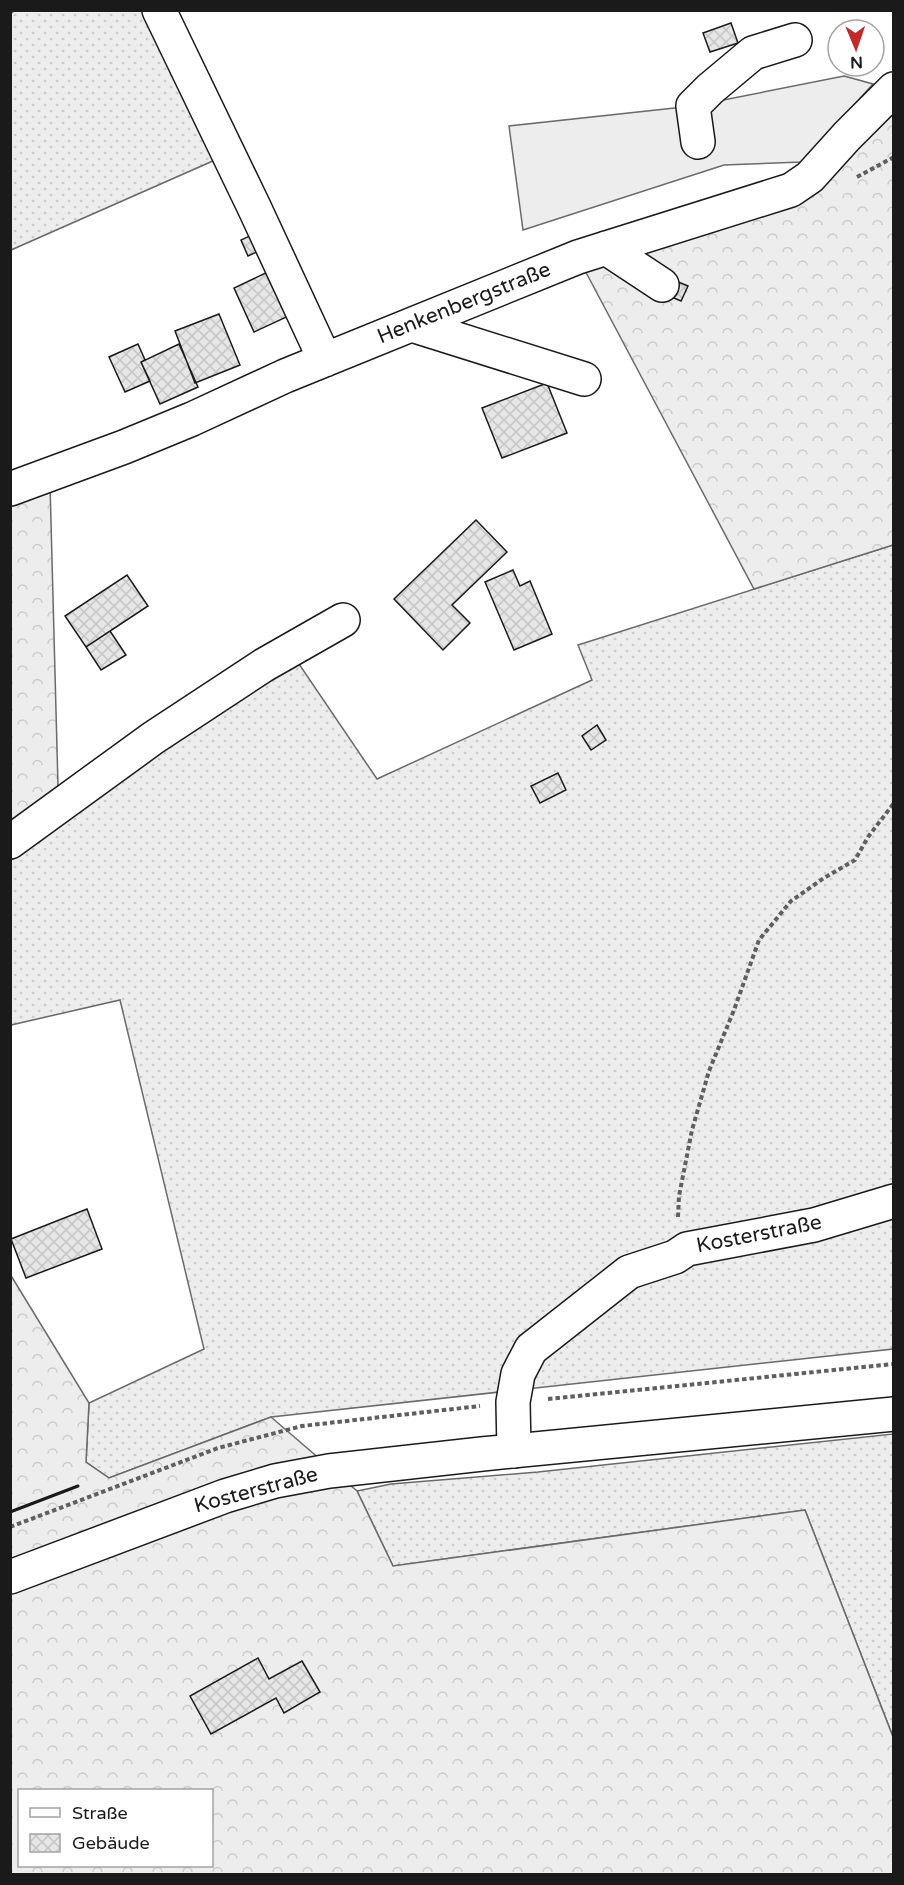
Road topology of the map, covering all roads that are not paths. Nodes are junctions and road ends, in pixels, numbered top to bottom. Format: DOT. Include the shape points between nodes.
graph roads {
  1 [pos="159,10"];
  2 [pos="795,40"];
  3 [pos="894,89"];
  4 [pos="698,142"];
  5 [pos="606,248"];
  6 [pos="662,285"];
  7 [pos="412,325"];
  8 [pos="325,360"];
  9 [pos="584,379"];
  10 [pos="10,489"];
  11 [pos="343,620"];
  12 [pos="10,842"];
  13 [pos="894,1201"];
  14 [pos="894,1414"];
  15 [pos="514,1451"];
  16 [pos="10,1577"];
  1 -- 8 [label="street"];
  2 -- 4 [label="street" via="753,53 693,106"];
  3 -- 5 [label="street, Henkenbergstraße" via="810,177 791,190"];
  5 -- 6 [label="street"];
  5 -- 7 [label="street, Henkenbergstraße"];
  7 -- 8 [label="street, Henkenbergstraße"];
  7 -- 9 [label="street"];
  8 -- 10 [label="street, Henkenbergstraße" via="183,423"];
  11 -- 12 [label="street" via="264,665 153,738"];
  13 -- 15 [label="street, Kosterstraße" via="814,1225 687,1249 675,1257 629,1272 531,1349 518,1374 513,1402"];
  14 -- 15 [label="street, Kosterstraße"];
  15 -- 16 [label="street, Kosterstraße" via="329,1471 275,1481 176,1513"];
}
